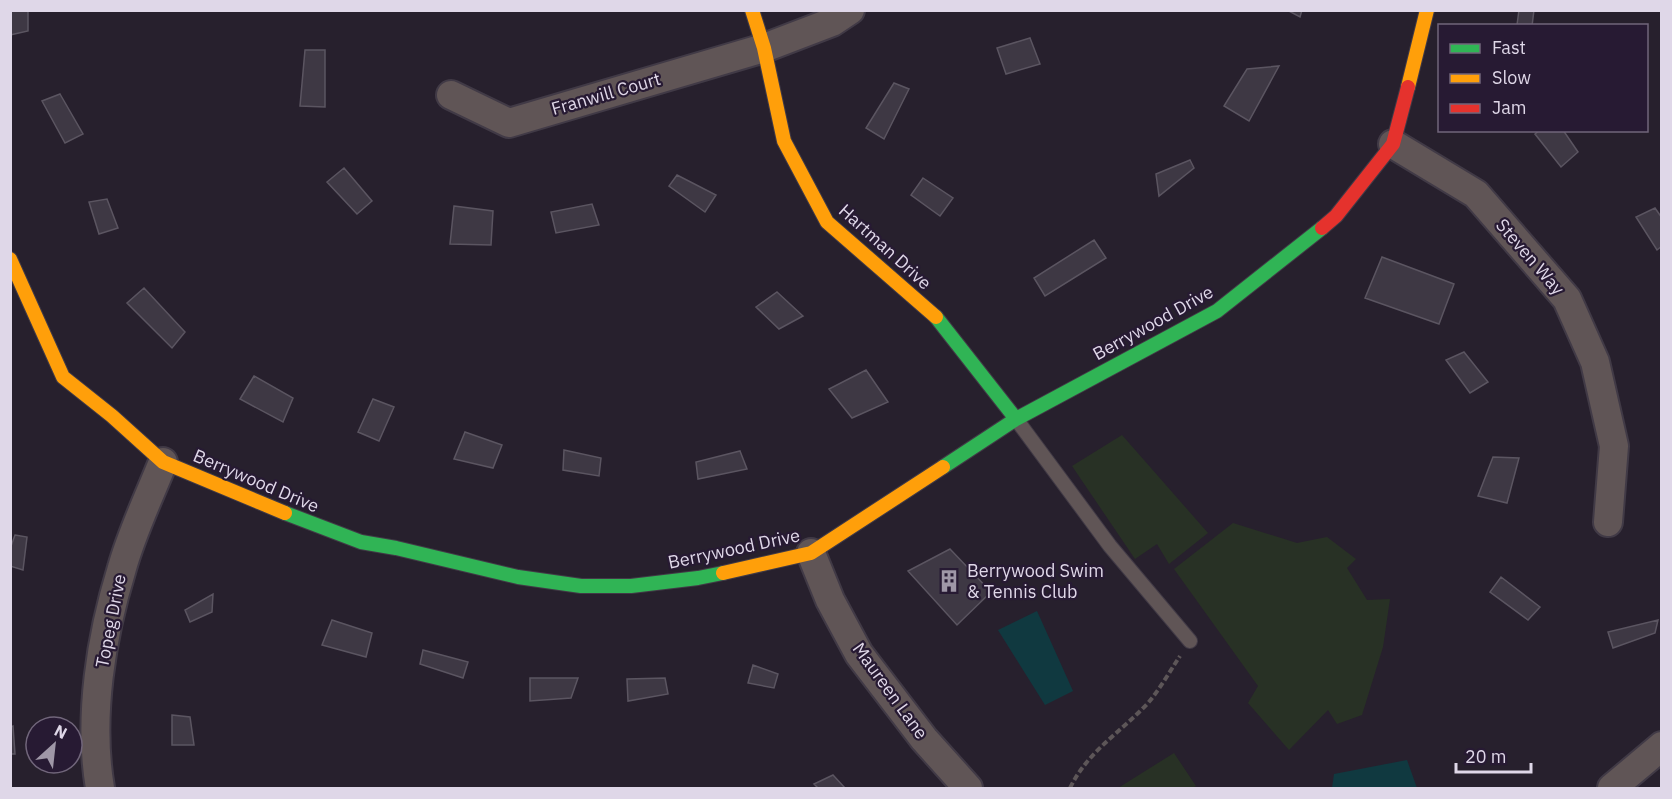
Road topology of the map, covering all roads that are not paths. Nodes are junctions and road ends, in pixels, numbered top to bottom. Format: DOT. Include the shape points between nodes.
graph roads {
  1 [pos="752,10"];
  2 [pos="850,10"];
  3 [pos="1427,10"];
  4 [pos="764,48"];
  5 [pos="451,94"];
  6 [pos="1393,144"];
  7 [pos="10,259"];
  8 [pos="1016,419"];
  9 [pos="163,462"];
  10 [pos="1608,522"];
  11 [pos="811,552"];
  12 [pos="1190,641"];
  13 [pos="1662,746"];
  14 [pos="100,789"];
  15 [pos="968,789"];
  16 [pos="1612,789"];
  1 -- 4 [label="street, Hartman Drive"];
  2 -- 4 [label="street, Franwill Court" via="832,22"];
  3 -- 6 [label="street, Berrywood Drive"];
  4 -- 5 [label="street, Franwill Court" via="508,123"];
  4 -- 8 [label="street, Hartman Drive" via="784,141 827,222 942,322"];
  6 -- 8 [label="street, Berrywood Drive" via="1336,216 1217,311"];
  6 -- 10 [label="street, Steven Way" via="1476,194 1567,299 1595,362 1614,446"];
  7 -- 9 [label="street, Berrywood Drive" via="63,377"];
  8 -- 11 [label="street, Berrywood Drive"];
  8 -- 12 [label="lane" via="1110,546"];
  9 -- 11 [label="street, Berrywood Drive" via="361,542 518,577 581,586 631,586 698,578"];
  9 -- 14 [label="street, Topeg Drive" via="121,569 102,649 94,734"];
  11 -- 15 [label="street, Maureen Lane" via="830,600 859,654"];
  13 -- 16 [label="street"];
}
